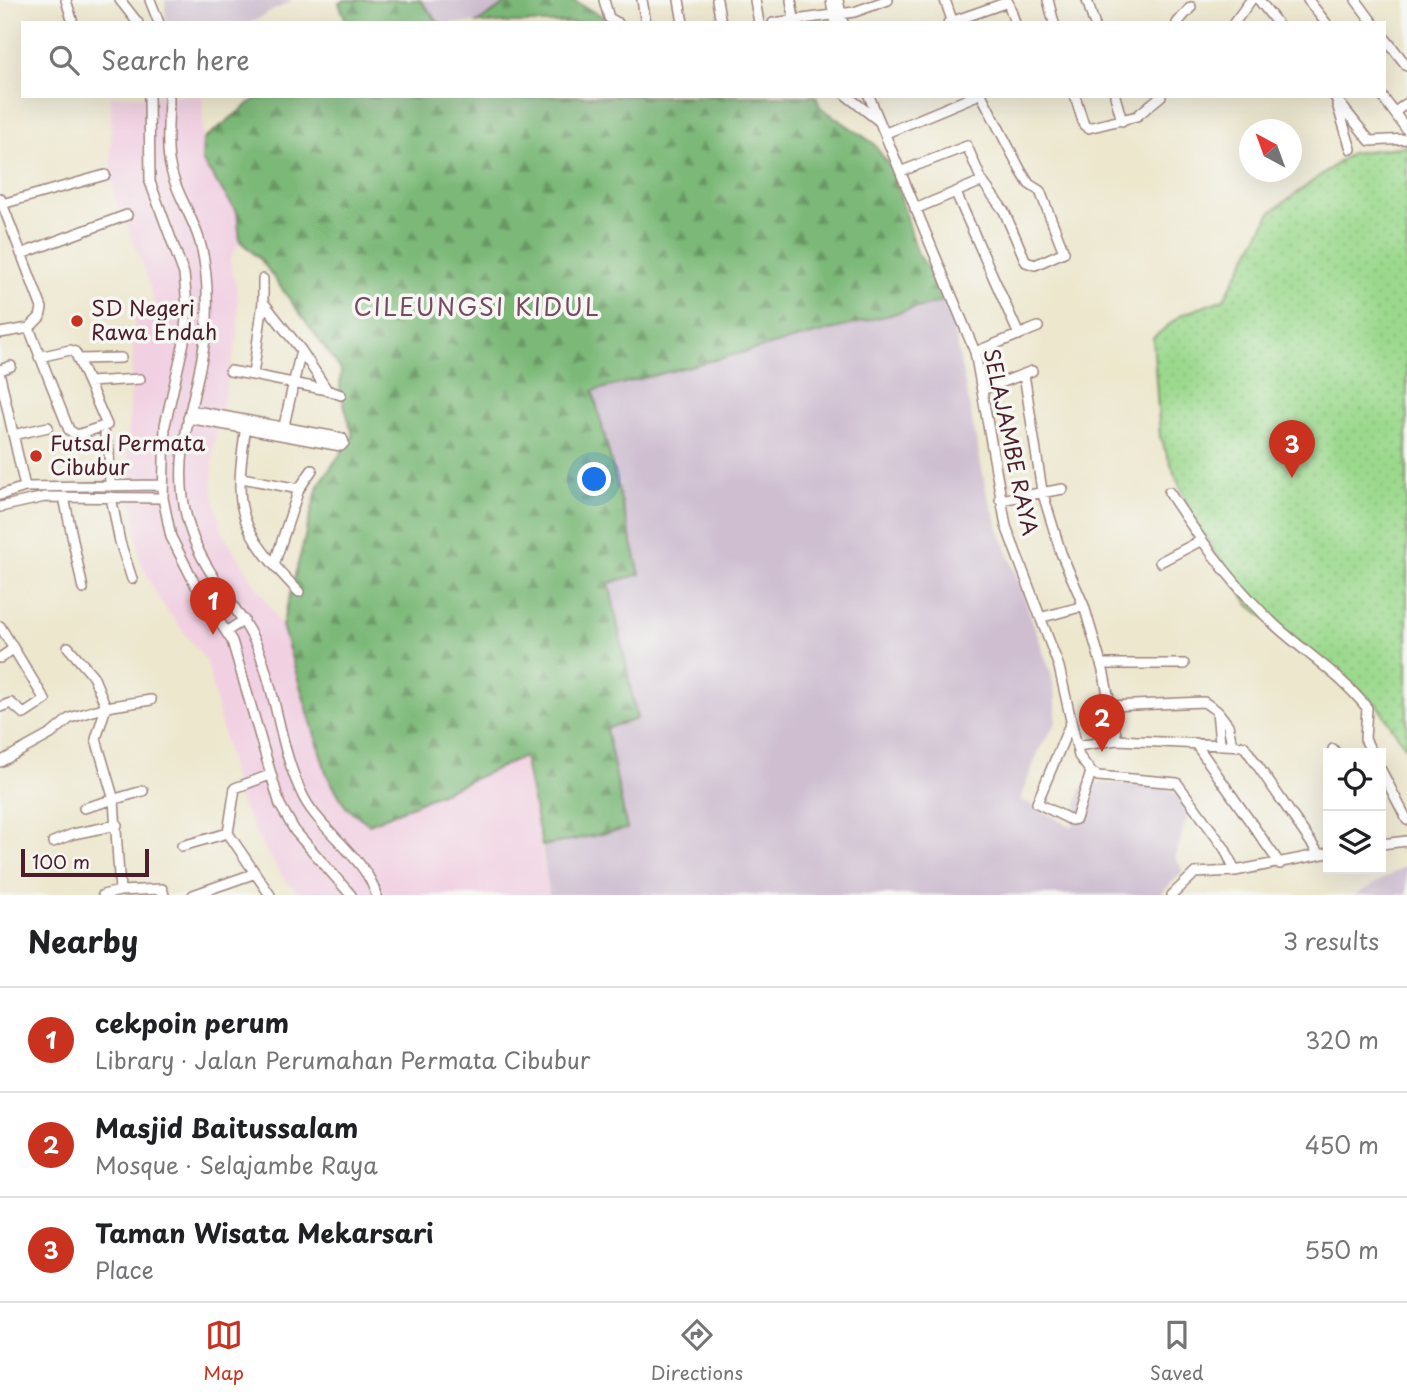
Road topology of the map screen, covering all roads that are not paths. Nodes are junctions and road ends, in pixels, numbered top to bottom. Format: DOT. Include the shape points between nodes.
graph roads {
  1 [pos="66,0"];
  2 [pos="120,0"];
  3 [pos="150,0"];
  4 [pos="604,0"];
  5 [pos="642,0"];
  6 [pos="679,0"];
  7 [pos="717,0"];
  8 [pos="755,0"];
  9 [pos="791,0"];
  10 [pos="831,0"];
  11 [pos="838,0"];
  12 [pos="888,0"];
  13 [pos="945,0"];
  14 [pos="1048,0"];
  15 [pos="1087,0"];
  16 [pos="1251,0"];
  17 [pos="1259,0"];
  18 [pos="1308,0"];
  19 [pos="1356,0"];
  20 [pos="1012,1"];
  21 [pos="1191,7"];
  22 [pos="838,18"];
  23 [pos="794,19"];
  24 [pos="959,20"];
  25 [pos="72,21"];
  26 [pos="136,21"];
  27 [pos="158,21"];
  28 [pos="615,21"];
  29 [pos="646,21"];
  30 [pos="683,21"];
  31 [pos="721,21"];
  32 [pos="759,21"];
  33 [pos="783,21"];
  34 [pos="1015,21"];
  35 [pos="1053,21"];
  36 [pos="1093,21"];
  37 [pos="1179,21"];
  38 [pos="1235,21"];
  39 [pos="1275,21"];
  40 [pos="1324,21"];
  41 [pos="1372,21"];
  42 [pos="1386,40"];
  43 [pos="1407,66"];
  44 [pos="149,98"];
  45 [pos="169,98"];
  46 [pos="849,98"];
  47 [pos="870,98"];
  48 [pos="970,98"];
  49 [pos="983,98"];
  50 [pos="1077,98"];
  51 [pos="1116,98"];
  52 [pos="1157,98"];
  53 [pos="1335,98"];
  54 [pos="1336,98"];
  55 [pos="1384,98"];
  56 [pos="1407,103"];
  57 [pos="1395,112"];
  58 [pos="1122,121"];
  59 [pos="881,122"];
  60 [pos="1407,130"];
  61 [pos="886,133"];
  62 [pos="1407,139"];
  63 [pos="1352,149"];
  64 [pos="902,171"];
  65 [pos="105,175"];
  66 [pos="982,181"];
  67 [pos="956,193"];
  68 [pos="1,201"];
  69 [pos="915,209"];
  70 [pos="127,215"];
  71 [pos="21,254"];
  72 [pos="263,279"];
  73 [pos="263,302"];
  74 [pos="1038,327"];
  75 [pos="29,328"];
  76 [pos="0,333"];
  77 [pos="1018,335"];
  78 [pos="301,350"];
  79 [pos="975,352"];
  80 [pos="39,357"];
  81 [pos="121,358"];
  82 [pos="79,359"];
  83 [pos="11,366"];
  84 [pos="0,370"];
  85 [pos="230,371"];
  86 [pos="253,375"];
  87 [pos="0,376"];
  88 [pos="140,379"];
  89 [pos="89,382"];
  90 [pos="293,383"];
  91 [pos="327,390"];
  92 [pos="982,390"];
  93 [pos="341,395"];
  94 [pos="189,414"];
  95 [pos="247,423"];
  96 [pos="48,427"];
  97 [pos="283,431"];
  98 [pos="13,435"];
  99 [pos="105,435"];
  100 [pos="312,470"];
  101 [pos="242,478"];
  102 [pos="162,485"];
  103 [pos="110,486"];
  104 [pos="25,488"];
  105 [pos="299,489"];
  106 [pos="1063,489"];
  107 [pos="1042,491"];
  108 [pos="1169,492"];
  109 [pos="0,495"];
  110 [pos="64,497"];
  111 [pos="111,497"];
  112 [pos="163,498"];
  113 [pos="1000,500"];
  114 [pos="0,507"];
  115 [pos="1202,540"];
  116 [pos="1160,562"];
  117 [pos="274,565"];
  118 [pos="132,579"];
  119 [pos="83,589"];
  120 [pos="299,592"];
  121 [pos="1084,606"];
  122 [pos="1043,617"];
  123 [pos="236,625"];
  124 [pos="0,626"];
  125 [pos="68,647"];
  126 [pos="13,649"];
  127 [pos="0,658"];
  128 [pos="1101,664"];
  129 [pos="1184,664"];
  130 [pos="151,700"];
  131 [pos="1110,706"];
  132 [pos="0,707"];
  133 [pos="106,707"];
  134 [pos="1217,711"];
  135 [pos="1072,721"];
  136 [pos="1117,740"];
  137 [pos="1195,743"];
  138 [pos="1220,743"];
  139 [pos="1233,744"];
  140 [pos="1077,746"];
  141 [pos="1370,748"];
  142 [pos="0,762"];
  143 [pos="1091,772"];
  144 [pos="270,775"];
  145 [pos="1386,780"];
  146 [pos="143,791"];
  147 [pos="114,800"];
  148 [pos="84,808"];
  149 [pos="1407,820"];
  150 [pos="117,825"];
  151 [pos="228,833"];
  152 [pos="1386,841"];
  153 [pos="1407,841"];
  154 [pos="52,842"];
  155 [pos="182,846"];
  156 [pos="1323,853"];
  157 [pos="1323,854"];
  158 [pos="1280,864"];
  159 [pos="1235,871"];
  160 [pos="253,874"];
  161 [pos="120,891"];
  162 [pos="1175,894"];
  163 [pos="103,895"];
  164 [pos="164,895"];
  165 [pos="193,895"];
  166 [pos="270,895"];
  167 [pos="351,895"];
  168 [pos="376,895"];
  1 -- 25 [label="street"];
  2 -- 26 [label="street"];
  3 -- 27 [label="street"];
  4 -- 28 [label="street" via="607,16"];
  5 -- 29 [label="street"];
  6 -- 30 [label="street"];
  7 -- 31 [label="street"];
  8 -- 32 [label="street"];
  9 -- 23 [label="street"];
  10 -- 22 [label="street"];
  11 -- 22 [label="street"];
  12 -- 22 [label="street"];
  13 -- 24 [label="street"];
  14 -- 35 [label="street"];
  15 -- 36 [label="street"];
  16 -- 38 [label="street"];
  17 -- 39 [label="street"];
  18 -- 40 [label="street"];
  19 -- 41 [label="street"];
  20 -- 24 [label="street"];
  20 -- 34 [label="street"];
  21 -- 37 [label="street"];
  22 -- 23 [label="street"];
  23 -- 33 [label="street"];
  42 -- 43 [label="street"];
  44 -- 102 [label="street" via="150,182 184,274 187,306 184,342 165,425"];
  45 -- 94 [label="street" via="169,162 199,239 207,279 204,341"];
  46 -- 59 [label="street"];
  47 -- 59 [label="street, SELAJAMBE RAYA"];
  48 -- 61 [label="street"];
  49 -- 66 [label="street" via="1025,177 1040,191 1064,252 1035,265 1026,262 1004,211"];
  50 -- 58 [label="street" via="1086,127"];
  51 -- 58 [label="street"];
  52 -- 58 [label="street" via="1144,112"];
  53 -- 63 [label="street"];
  54 -- 62 [label="street" via="1370,141"];
  55 -- 57 [label="street"];
  56 -- 57 [label="street"];
  57 -- 60 [label="street"];
  59 -- 61 [label="street, SELAJAMBE RAYA"];
  61 -- 64 [label="street, SELAJAMBE RAYA"];
  64 -- 66 [label="street" via="966,145"];
  64 -- 69 [label="street, SELAJAMBE RAYA"];
  65 -- 68 [label="street"];
  66 -- 67 [label="street"];
  67 -- 69 [label="street"];
  67 -- 77 [label="street"];
  68 -- 71 [label="street"];
  69 -- 79 [label="street, SELAJAMBE RAYA"];
  70 -- 71 [label="street"];
  71 -- 75 [label="street" via="42,308"];
  72 -- 73 [label="street"];
  73 -- 78 [label="street"];
  73 -- 86 [label="street"];
  74 -- 77 [label="street"];
  75 -- 76 [label="street"];
  75 -- 80 [label="street"];
  77 -- 79 [label="street"];
  78 -- 90 [label="street"];
  78 -- 91 [label="street"];
  79 -- 92 [label="street, SELAJAMBE RAYA"];
  80 -- 82 [label="street" via="70,350"];
  80 -- 89 [label="street" via="74,435 107,425"];
  81 -- 82 [label="street"];
  82 -- 89 [label="street"];
  83 -- 84 [label="street"];
  85 -- 86 [label="street"];
  86 -- 90 [label="street"];
  87 -- 98 [label="street"];
  88 -- 89 [label="street"];
  90 -- 91 [label="street"];
  90 -- 97 [label="street"];
  91 -- 93 [label="street"];
  92 -- 107 [label="street" via="1028,372"];
  92 -- 113 [label="street, SELAJAMBE RAYA"];
  94 -- 95 [label="street"];
  94 -- 123 [label="street" via="181,479 188,524"];
  95 -- 97 [label="street"];
  95 -- 101 [label="street"];
  96 -- 98 [label="street"];
  97 -- 97 [label="street" via="342,438 344,443 341,446"];
  98 -- 104 [label="street"];
  99 -- 103 [label="street"];
  100 -- 105 [label="street"];
  101 -- 105 [label="street"];
  101 -- 117 [label="street" via="243,515"];
  102 -- 103 [label="street"];
  102 -- 112 [label="street"];
  103 -- 104 [label="street"];
  104 -- 109 [label="street"];
  105 -- 117 [label="street"];
  106 -- 107 [label="street"];
  107 -- 113 [label="street"];
  107 -- 121 [label="street"];
  108 -- 115 [label="street"];
  110 -- 111 [label="street"];
  110 -- 114 [label="street" via="27,499"];
  110 -- 119 [label="street"];
  111 -- 112 [label="street"];
  111 -- 118 [label="street"];
  112 -- 123 [label="street" via="180,558"];
  113 -- 122 [label="street, SELAJAMBE RAYA" via="1017,557"];
  115 -- 116 [label="street"];
  115 -- 141 [label="street" via="1276,626 1348,683 1367,708 1365,739"];
  117 -- 120 [label="street"];
  121 -- 122 [label="street"];
  121 -- 128 [label="street"];
  122 -- 135 [label="street, SELAJAMBE RAYA"];
  123 -- 144 [label="street"];
  123 -- 168 [label="street" via="260,655 304,797 331,836 369,876"];
  124 -- 126 [label="street"];
  125 -- 133 [label="street" via="93,676"];
  126 -- 127 [label="street"];
  126 -- 132 [label="street" via="45,701 24,714 11,702"];
  128 -- 129 [label="street"];
  128 -- 131 [label="street"];
  130 -- 133 [label="street"];
  131 -- 134 [label="street" via="1204,702"];
  131 -- 136 [label="street"];
  133 -- 142 [label="street" via="70,718"];
  133 -- 147 [label="street" via="96,740"];
  134 -- 138 [label="street"];
  134 -- 139 [label="street" via="1228,725"];
  135 -- 140 [label="street, SELAJAMBE RAYA"];
  135 -- 143 [label="street" via="1038,805 1075,820"];
  136 -- 137 [label="street"];
  136 -- 140 [label="street"];
  137 -- 138 [label="street"];
  137 -- 158 [label="street"];
  138 -- 139 [label="street"];
  139 -- 156 [label="street" via="1247,749"];
  140 -- 143 [label="street, SELAJAMBE RAYA"];
  143 -- 159 [label="street" via="1177,783 1225,849"];
  144 -- 151 [label="street" via="235,788"];
  144 -- 167 [label="street" via="295,831"];
  145 -- 149 [label="street"];
  146 -- 147 [label="street"];
  147 -- 148 [label="street"];
  147 -- 150 [label="street"];
  150 -- 154 [label="street"];
  150 -- 161 [label="street"];
  151 -- 155 [label="street"];
  151 -- 160 [label="street"];
  152 -- 153 [label="street"];
  157 -- 158 [label="street"];
  158 -- 159 [label="street"];
  159 -- 162 [label="street" via="1195,873"];
  160 -- 165 [label="street"];
  160 -- 166 [label="street"];
  161 -- 163 [label="street"];
  161 -- 164 [label="street" via="162,889"];
}
